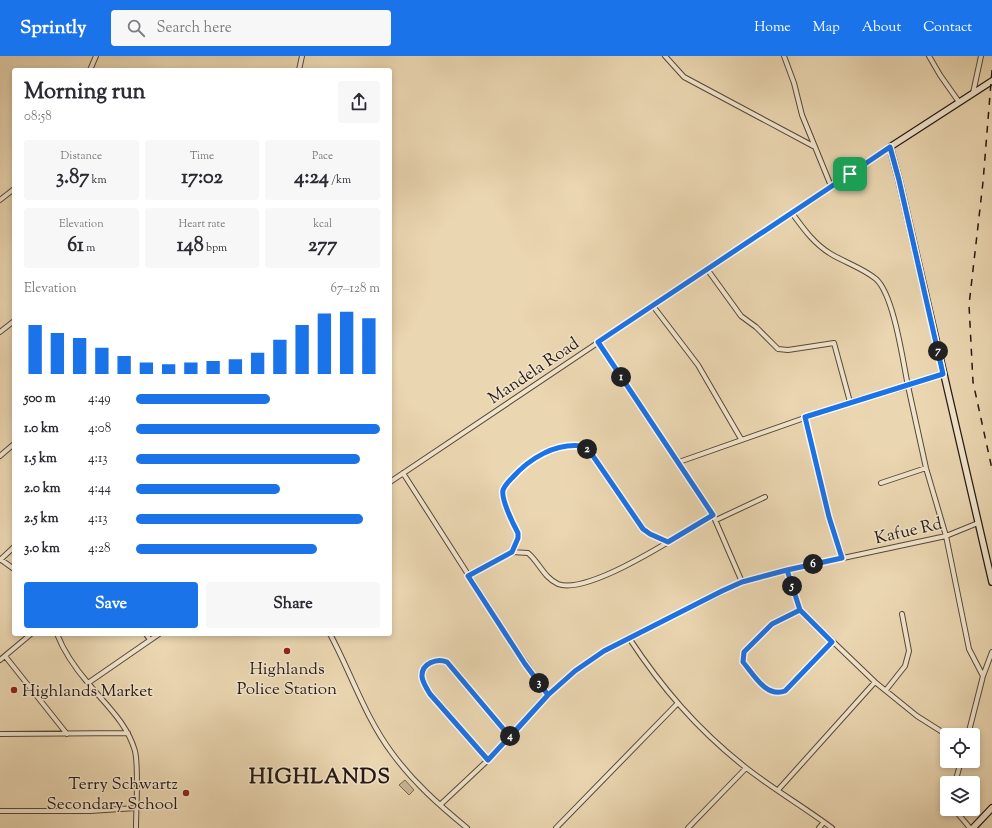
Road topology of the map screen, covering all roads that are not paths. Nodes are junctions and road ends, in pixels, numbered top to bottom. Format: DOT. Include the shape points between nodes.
graph roads {
  1 [pos="96,56"];
  2 [pos="302,56"];
  3 [pos="665,56"];
  4 [pos="784,56"];
  5 [pos="929,56"];
  6 [pos="982,56"];
  7 [pos="91,68"];
  8 [pos="299,68"];
  9 [pos="992,81"];
  10 [pos="973,93"];
  11 [pos="959,102"];
  12 [pos="816,147"];
  13 [pos="890,147"];
  14 [pos="831,186"];
  15 [pos="12,191"];
  16 [pos="0,200"];
  17 [pos="792,213"];
  18 [pos="707,269"];
  19 [pos="653,306"];
  20 [pos="12,323"];
  21 [pos="0,332"];
  22 [pos="598,342"];
  23 [pos="943,374"];
  24 [pos="908,386"];
  25 [pos="850,402"];
  26 [pos="805,417"];
  27 [pos="742,439"];
  28 [pos="12,446"];
  29 [pos="0,456"];
  30 [pos="678,462"];
  31 [pos="926,468"];
  32 [pos="403,473"];
  33 [pos="392,481"];
  34 [pos="881,483"];
  35 [pos="764,497"];
  36 [pos="713,515"];
  37 [pos="716,520"];
  38 [pos="978,523"];
  39 [pos="946,536"];
  40 [pos="668,542"];
  41 [pos="12,549"];
  42 [pos="512,552"];
  43 [pos="842,558"];
  44 [pos="0,559"];
  45 [pos="12,568"];
  46 [pos="787,570"];
  47 [pos="468,576"];
  48 [pos="742,582"];
  49 [pos="992,582"];
  50 [pos="800,610"];
  51 [pos="902,614"];
  52 [pos="29,636"];
  53 [pos="58,636"];
  54 [pos="147,636"];
  55 [pos="156,636"];
  56 [pos="331,636"];
  57 [pos="629,638"];
  58 [pos="150,640"];
  59 [pos="832,642"];
  60 [pos="992,652"];
  61 [pos="5,656"];
  62 [pos="0,660"];
  63 [pos="983,676"];
  64 [pos="875,682"];
  65 [pos="88,683"];
  66 [pos="886,690"];
  67 [pos="548,695"];
  68 [pos="677,704"];
  69 [pos="970,728"];
  70 [pos="940,731"];
  71 [pos="128,733"];
  72 [pos="0,734"];
  73 [pos="67,734"];
  74 [pos="510,737"];
  75 [pos="488,760"];
  76 [pos="746,768"];
  77 [pos="778,790"];
  78 [pos="440,805"];
  79 [pos="136,808"];
  80 [pos="992,808"];
  81 [pos="0,811"];
  82 [pos="960,816"];
  83 [pos="824,822"];
  84 [pos="136,828"];
  85 [pos="467,828"];
  86 [pos="556,828"];
  87 [pos="688,828"];
  88 [pos="819,828"];
  89 [pos="832,828"];
  90 [pos="971,828"];
  1 -- 7 [label="street"];
  2 -- 8 [label="street"];
  3 -- 12 [label="street" via="684,77"];
  4 -- 12 [label="street" via="799,106"];
  5 -- 11 [label="street"];
  6 -- 10 [label="street"];
  9 -- 10 [label="street"];
  10 -- 11 [label="street"];
  11 -- 13 [label="street"];
  12 -- 14 [label="street"];
  13 -- 14 [label="street, Mandela Road"];
  13 -- 23 [label="street"];
  14 -- 17 [label="street, Mandela Road"];
  15 -- 16 [label="street"];
  17 -- 18 [label="street, Mandela Road"];
  17 -- 24 [label="street" via="818,245 877,280 895,320"];
  18 -- 19 [label="street, Mandela Road"];
  18 -- 25 [label="street" via="741,316 778,349 788,350 834,343"];
  19 -- 22 [label="street, Mandela Road"];
  19 -- 27 [label="street" via="698,365"];
  20 -- 21 [label="street"];
  22 -- 30 [label="street"];
  22 -- 32 [label="street, Mandela Road"];
  23 -- 24 [label="street"];
  23 -- 38 [label="street"];
  24 -- 25 [label="street"];
  24 -- 31 [label="street"];
  25 -- 26 [label="street"];
  26 -- 27 [label="street"];
  26 -- 43 [label="street" via="829,517"];
  27 -- 30 [label="street"];
  28 -- 29 [label="street"];
  30 -- 36 [label="street"];
  31 -- 34 [label="street"];
  31 -- 39 [label="street"];
  32 -- 33 [label="street, Mandela Road"];
  32 -- 47 [label="street"];
  35 -- 37 [label="street"];
  36 -- 37 [label="street"];
  36 -- 40 [label="street"];
  37 -- 48 [label="street"];
  38 -- 39 [label="street, Kafue Rd"];
  38 -- 49 [label="street"];
  39 -- 43 [label="street, Kafue Rd"];
  39 -- 63 [label="street" via="970,649"];
  40 -- 42 [label="street" via="608,574 585,583 566,586 556,583 528,553"];
  40 -- 42 [label="street" via="643,529 588,449 574,445 546,452 530,461 505,485 504,499 518,533"];
  41 -- 44 [label="street"];
  42 -- 47 [label="street"];
  43 -- 46 [label="street, Kafue Rd"];
  44 -- 45 [label="street"];
  46 -- 48 [label="street, Kafue Rd"];
  46 -- 50 [label="street"];
  47 -- 67 [label="street"];
  48 -- 57 [label="street, Kafue Rd"];
  50 -- 59 [label="street"];
  50 -- 59 [label="street" via="772,624 744,652 743,662 765,688 777,694 785,691"];
  51 -- 66 [label="street" via="909,651 905,666"];
  52 -- 61 [label="street"];
  53 -- 65 [label="street" via="70,660"];
  54 -- 58 [label="street"];
  55 -- 58 [label="street"];
  56 -- 78 [label="street" via="376,728 391,752 420,788"];
  57 -- 67 [label="street, Kafue Rd" via="584,664"];
  57 -- 68 [label="street"];
  58 -- 65 [label="street"];
  59 -- 64 [label="street"];
  60 -- 63 [label="street"];
  61 -- 62 [label="street"];
  61 -- 73 [label="street"];
  63 -- 69 [label="street"];
  64 -- 66 [label="street"];
  64 -- 77 [label="street"];
  65 -- 71 [label="street" via="119,718"];
  66 -- 70 [label="street" via="917,716"];
  67 -- 74 [label="street, Kafue Rd"];
  68 -- 76 [label="street"];
  68 -- 86 [label="street"];
  71 -- 73 [label="street"];
  71 -- 79 [label="street" via="135,753"];
  72 -- 73 [label="street"];
  74 -- 75 [label="street, Kafue Rd"];
  74 -- 75 [label="street" via="447,662 440,659 425,667 422,676 426,688"];
  75 -- 78 [label="street, Kafue Rd"];
  76 -- 77 [label="street"];
  76 -- 87 [label="street"];
  77 -- 83 [label="street"];
  78 -- 85 [label="street"];
  79 -- 81 [label="street"];
  79 -- 84 [label="street"];
  80 -- 90 [label="street"];
  82 -- 90 [label="street"];
  83 -- 88 [label="street"];
  83 -- 89 [label="street"];
}
